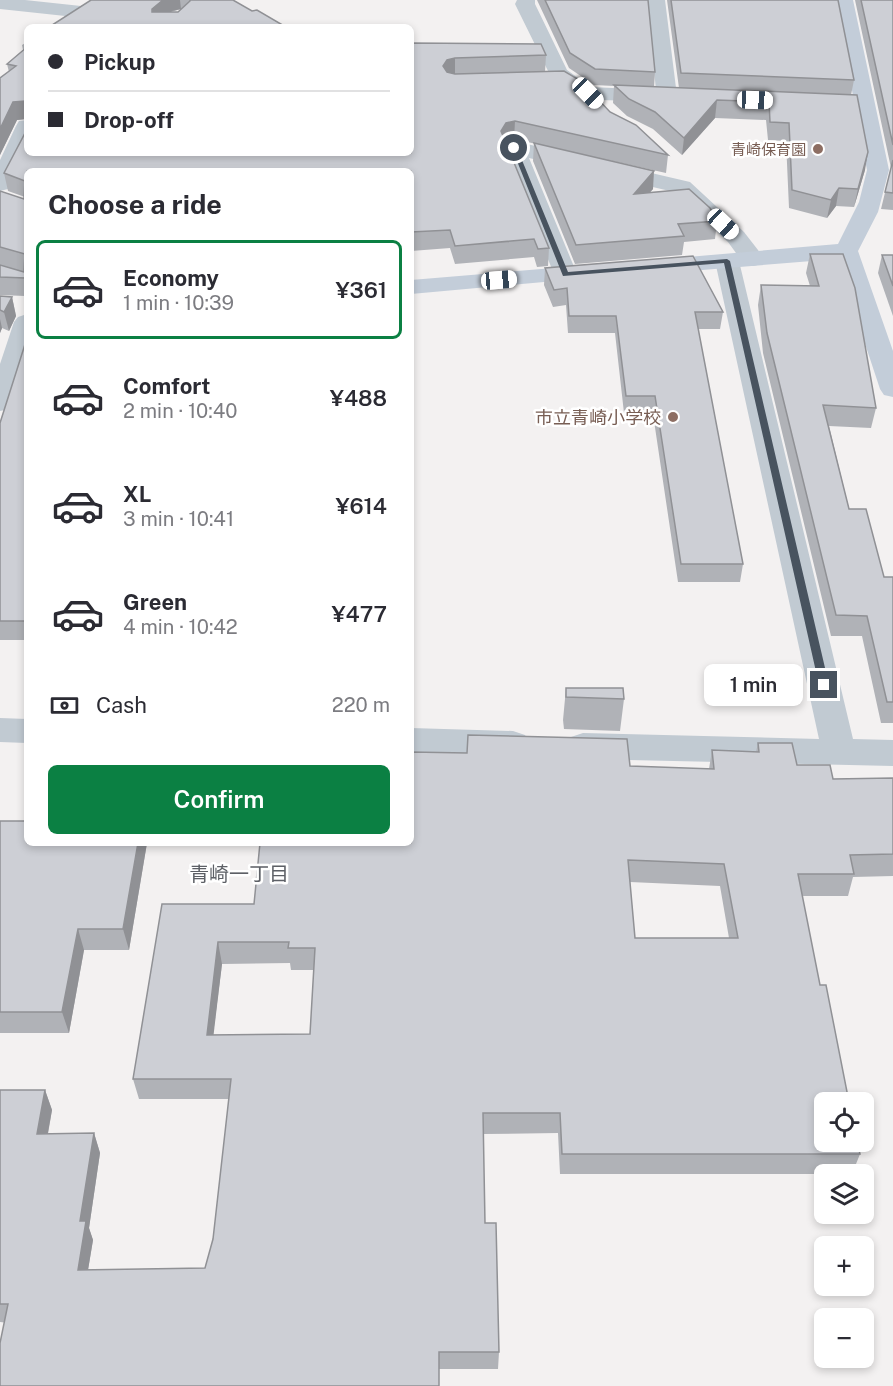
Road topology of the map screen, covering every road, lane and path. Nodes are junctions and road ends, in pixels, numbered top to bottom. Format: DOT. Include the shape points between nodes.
graph roads {
  1 [pos="109,0"];
  2 [pos="526,0"];
  3 [pos="656,0"];
  4 [pos="844,0"];
  5 [pos="0,3"];
  6 [pos="569,80"];
  7 [pos="546,83"];
  8 [pos="588,93"];
  9 [pos="667,96"];
  10 [pos="690,97"];
  11 [pos="841,104"];
  12 [pos="865,105"];
  13 [pos="610,116"];
  14 [pos="24,134"];
  15 [pos="247,156"];
  16 [pos="239,168"];
  17 [pos="3,194"];
  18 [pos="846,251"];
  19 [pos="740,260"];
  20 [pos="565,274"];
  21 [pos="414,287"];
  22 [pos="21,311"];
  23 [pos="893,389"];
  24 [pos="0,403"];
  25 [pos="0,730"];
  26 [pos="24,731"];
  27 [pos="414,741"];
  28 [pos="839,752"];
  29 [pos="893,753"];
  1 -- 5 [label="street" via="84,12"];
  2 -- 6 [label="street" via="558,73"];
  3 -- 9 [label="street"];
  4 -- 12 [label="street"];
  6 -- 7 [label="street"];
  6 -- 8 [label="street"];
  8 -- 9 [label="street"];
  8 -- 13 [label="street"];
  9 -- 10 [label="street"];
  11 -- 12 [label="street"];
  12 -- 18 [label="street" via="878,170 875,193"];
  14 -- 17 [label="street"];
  15 -- 16 [label="street" via="248,164"];
  18 -- 19 [label="street"];
  18 -- 23 [label="street"];
  19 -- 20 [label="street"];
  19 -- 20 [label="street" via="736,237 680,178 514,148"];
  19 -- 28 [label="street"];
  20 -- 21 [label="street"];
  22 -- 24 [label="street"];
  25 -- 26 [label="street"];
  27 -- 28 [label="street"];
  28 -- 29 [label="street"];
}
